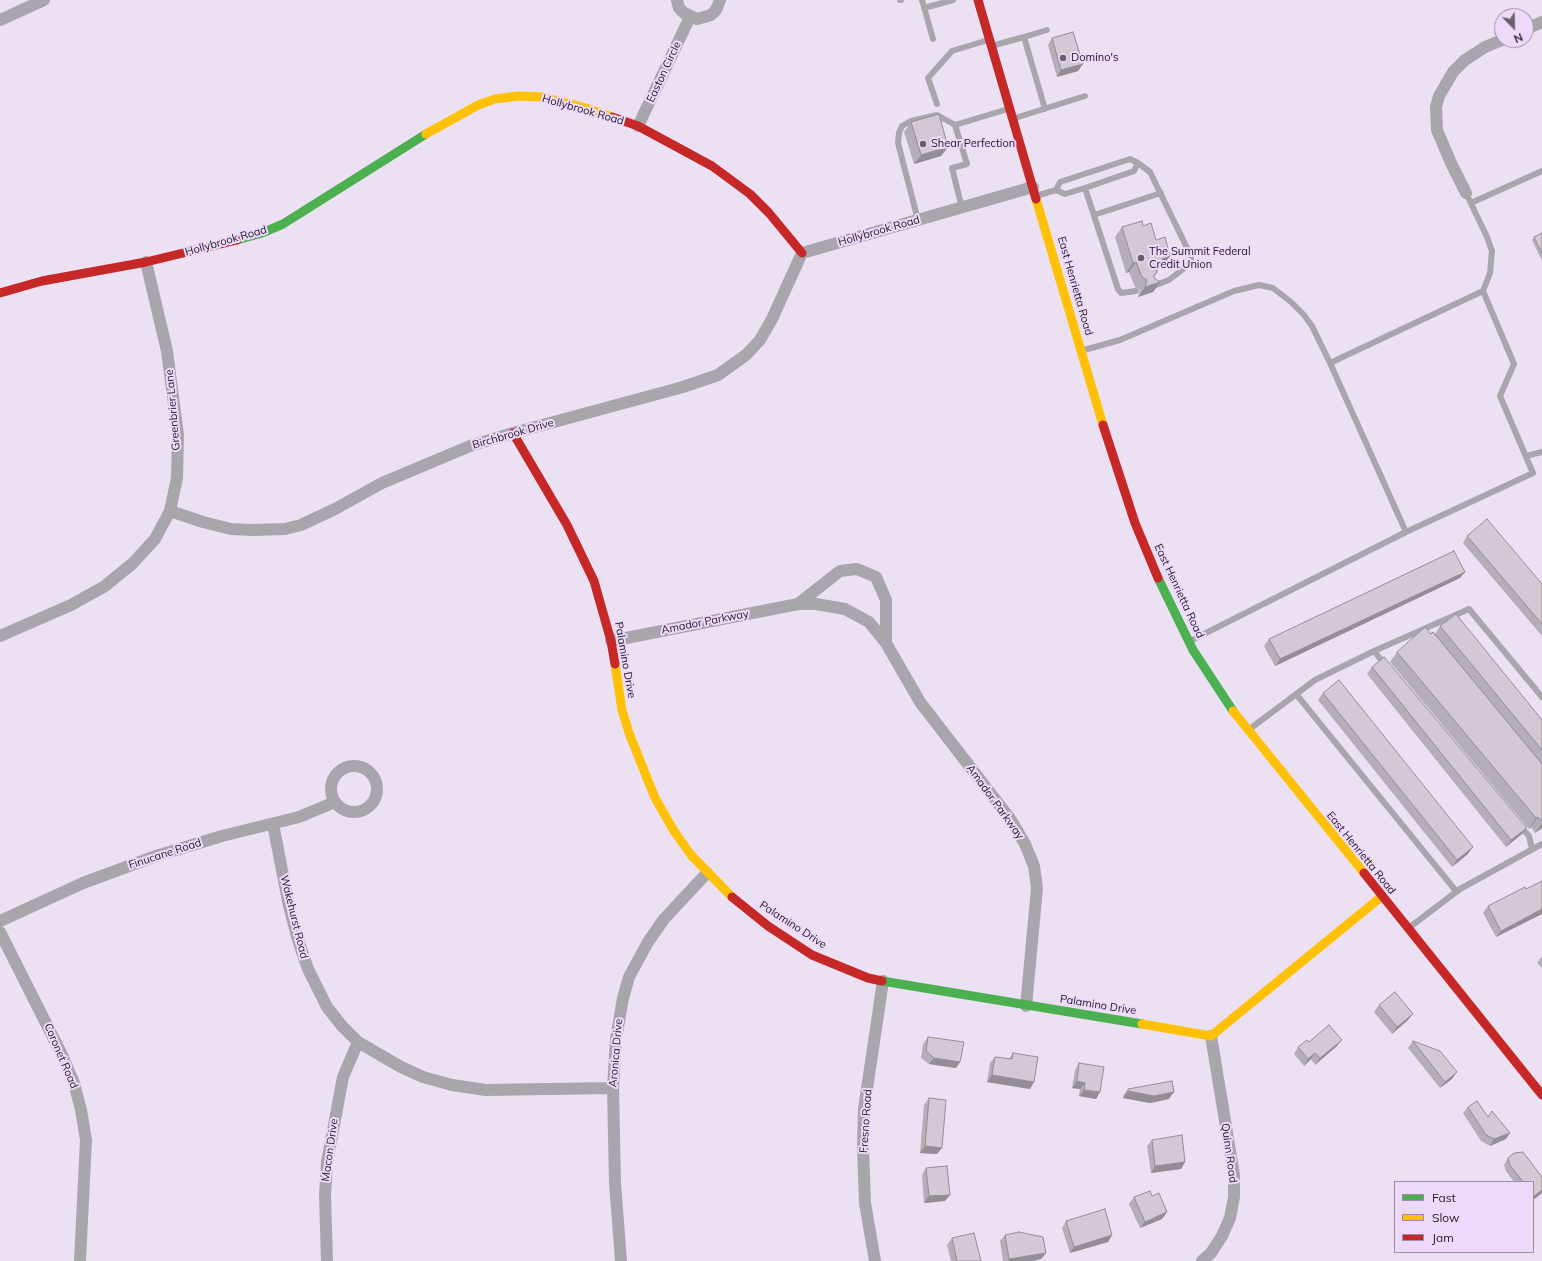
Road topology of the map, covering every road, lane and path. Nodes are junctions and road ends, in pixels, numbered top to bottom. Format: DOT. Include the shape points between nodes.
graph roads {
  1 [pos="44,0"];
  2 [pos="676,0"];
  3 [pos="720,0"];
  4 [pos="922,0"];
  5 [pos="953,0"];
  6 [pos="978,0"];
  7 [pos="924,8"];
  8 [pos="690,17"];
  9 [pos="0,20"];
  10 [pos="1047,30"];
  11 [pos="1024,37"];
  12 [pos="933,39"];
  13 [pos="991,43"];
  14 [pos="1494,43"];
  15 [pos="1085,96"];
  16 [pos="936,104"];
  17 [pos="1010,108"];
  18 [pos="1045,109"];
  19 [pos="1013,118"];
  20 [pos="955,124"];
  21 [pos="638,126"];
  22 [pos="1138,163"];
  23 [pos="1542,171"];
  24 [pos="1085,188"];
  25 [pos="1056,190"];
  26 [pos="1035,191"];
  27 [pos="1161,193"];
  28 [pos="1468,198"];
  29 [pos="962,208"];
  30 [pos="1094,215"];
  31 [pos="918,220"];
  32 [pos="802,254"];
  33 [pos="146,262"];
  34 [pos="1151,287"];
  35 [pos="1136,291"];
  36 [pos="1484,291"];
  37 [pos="0,293"];
  38 [pos="1081,350"];
  39 [pos="1330,363"];
  40 [pos="513,433"];
  41 [pos="1542,452"];
  42 [pos="1526,456"];
  43 [pos="170,511"];
  44 [pos="1406,532"];
  45 [pos="798,604"];
  46 [pos="1421,630"];
  47 [pos="0,636"];
  48 [pos="1426,636"];
  49 [pos="611,641"];
  50 [pos="1189,642"];
  51 [pos="886,643"];
  52 [pos="1374,650"];
  53 [pos="1389,668"];
  54 [pos="1296,694"];
  55 [pos="1542,697"];
  56 [pos="1248,730"];
  57 [pos="335,802"];
  58 [pos="1514,818"];
  59 [pos="273,824"];
  60 [pos="1542,844"];
  61 [pos="1532,849"];
  62 [pos="707,873"];
  63 [pos="1456,891"];
  64 [pos="1381,897"];
  65 [pos="0,921"];
  66 [pos="1407,929"];
  67 [pos="0,932"];
  68 [pos="884,982"];
  69 [pos="1026,1006"];
  70 [pos="1211,1036"];
  71 [pos="358,1042"];
  72 [pos="613,1088"];
  73 [pos="1542,1096"];
  74 [pos="80,1261"];
  75 [pos="327,1261"];
  76 [pos="621,1261"];
  77 [pos="875,1261"];
  78 [pos="1202,1261"];
  1 -- 9 [label="street"];
  2 -- 8 [label="street" via="679,8"];
  3 -- 8 [label="street" via="711,15 697,19"];
  4 -- 7 [label="lane"];
  5 -- 7 [label="lane"];
  6 -- 13 [label="street, East Henrietta Road"];
  7 -- 12 [label="lane"];
  8 -- 21 [label="street, Easton Circle"];
  10 -- 11 [label="lane"];
  11 -- 13 [label="lane"];
  11 -- 18 [label="lane"];
  13 -- 16 [label="lane" via="952,51 928,78"];
  13 -- 17 [label="street, East Henrietta Road"];
  14 -- 28 [label="street" via="1465,60 1452,72 1436,107 1437,130"];
  15 -- 18 [label="lane"];
  17 -- 19 [label="street, East Henrietta Road"];
  17 -- 20 [label="lane"];
  18 -- 19 [label="lane"];
  19 -- 26 [label="street, East Henrietta Road"];
  20 -- 29 [label="lane" via="967,164 952,168"];
  20 -- 31 [label="lane" via="936,115 911,121 902,126 898,133 898,143"];
  21 -- 32 [label="street, Hollybrook Road" via="732,179 769,213"];
  21 -- 33 [label="street, Hollybrook Road" via="586,108 543,97 518,96 495,99 439,126 283,224 238,240"];
  22 -- 24 [label="lane" via="1134,171"];
  22 -- 25 [label="lane" via="1130,160 1060,182"];
  22 -- 27 [label="lane" via="1150,172"];
  23 -- 28 [label="lane"];
  24 -- 25 [label="lane" via="1065,194"];
  24 -- 30 [label="lane"];
  25 -- 26 [label="lane"];
  26 -- 29 [label="street, Hollybrook Road"];
  26 -- 38 [label="street, East Henrietta Road"];
  27 -- 30 [label="lane"];
  27 -- 34 [label="lane" via="1191,256 1191,261 1169,280"];
  28 -- 36 [label="lane" via="1492,251 1490,273"];
  29 -- 31 [label="street, Hollybrook Road"];
  30 -- 35 [label="lane" via="1118,289 1121,293"];
  31 -- 32 [label="street, Hollybrook Road"];
  32 -- 40 [label="street, Birchbrook Drive" via="760,340 746,356 718,375 683,387"];
  33 -- 37 [label="street, Hollybrook Road" via="50,280"];
  33 -- 43 [label="street, Greenbrier Lane" via="168,351 178,435 177,478"];
  36 -- 39 [label="lane"];
  36 -- 42 [label="lane" via="1514,364 1500,396"];
  38 -- 39 [label="lane" via="1120,340 1234,290 1259,285 1273,288 1300,311 1312,326"];
  38 -- 50 [label="street, East Henrietta Road" via="1135,523 1163,590"];
  39 -- 44 [label="lane"];
  40 -- 43 [label="street, Birchbrook Drive" via="470,446 389,480 335,509 301,525 285,529 231,529"];
  40 -- 49 [label="street, Palamino Drive" via="586,562"];
  41 -- 42 [label="lane"];
  42 -- 44 [label="lane" via="1533,473"];
  43 -- 47 [label="street, Greenbrier Lane" via="155,539 133,563 106,586 71,605"];
  44 -- 50 [label="lane"];
  45 -- 49 [label="street, Amador Parkway"];
  45 -- 51 [label="street, Amador Parkway" via="845,609 870,622"];
  45 -- 51 [label="street, Amador Parkway" via="840,570 858,569 876,577 886,600"];
  46 -- 48 [label="lane"];
  46 -- 52 [label="lane"];
  46 -- 55 [label="lane" via="1469,609"];
  49 -- 62 [label="street, Palamino Drive" via="622,710 642,768 674,831"];
  50 -- 56 [label="street, East Henrietta Road" via="1226,702"];
  51 -- 69 [label="street, Amador Parkway" via="920,702 1011,820 1034,866 1037,888 1036,914"];
  52 -- 53 [label="lane"];
  52 -- 54 [label="lane" via="1315,680"];
  54 -- 56 [label="lane"];
  54 -- 63 [label="lane"];
  56 -- 64 [label="street, East Henrietta Road"];
  57 -- 59 [label="street, Finucane Road" via="299,817"];
  58 -- 61 [label="lane" via="1529,836"];
  59 -- 65 [label="street, Finucane Road" via="156,856 83,883"];
  59 -- 71 [label="street, Wakehurst Road" via="289,906 308,969 327,1007"];
  60 -- 61 [label="lane"];
  61 -- 63 [label="lane"];
  62 -- 68 [label="street, Palamino Drive" via="744,908 812,955"];
  62 -- 72 [label="street, Aronica Drive" via="664,919 648,942 629,978 619,1019"];
  63 -- 66 [label="lane"];
  64 -- 66 [label="street, East Henrietta Road"];
  64 -- 70 [label="street"];
  66 -- 73 [label="street, East Henrietta Road"];
  67 -- 74 [label="street, Coronet Road" via="62,1055 74,1083 81,1110 86,1140"];
  68 -- 69 [label="street, Palamino Drive"];
  68 -- 77 [label="street, Fresno Road" via="864,1109 865,1203"];
  69 -- 70 [label="street, Palamino Drive"];
  70 -- 78 [label="street, Quinn Road" via="1234,1175 1234,1197 1230,1218 1222,1236"];
  71 -- 72 [label="street, Wakehurst Road" via="401,1067 423,1077 452,1085 486,1090"];
  71 -- 75 [label="street, Macon Drive" via="344,1077 327,1162"];
  72 -- 76 [label="street, Aronica Drive" via="615,1183"];
}
